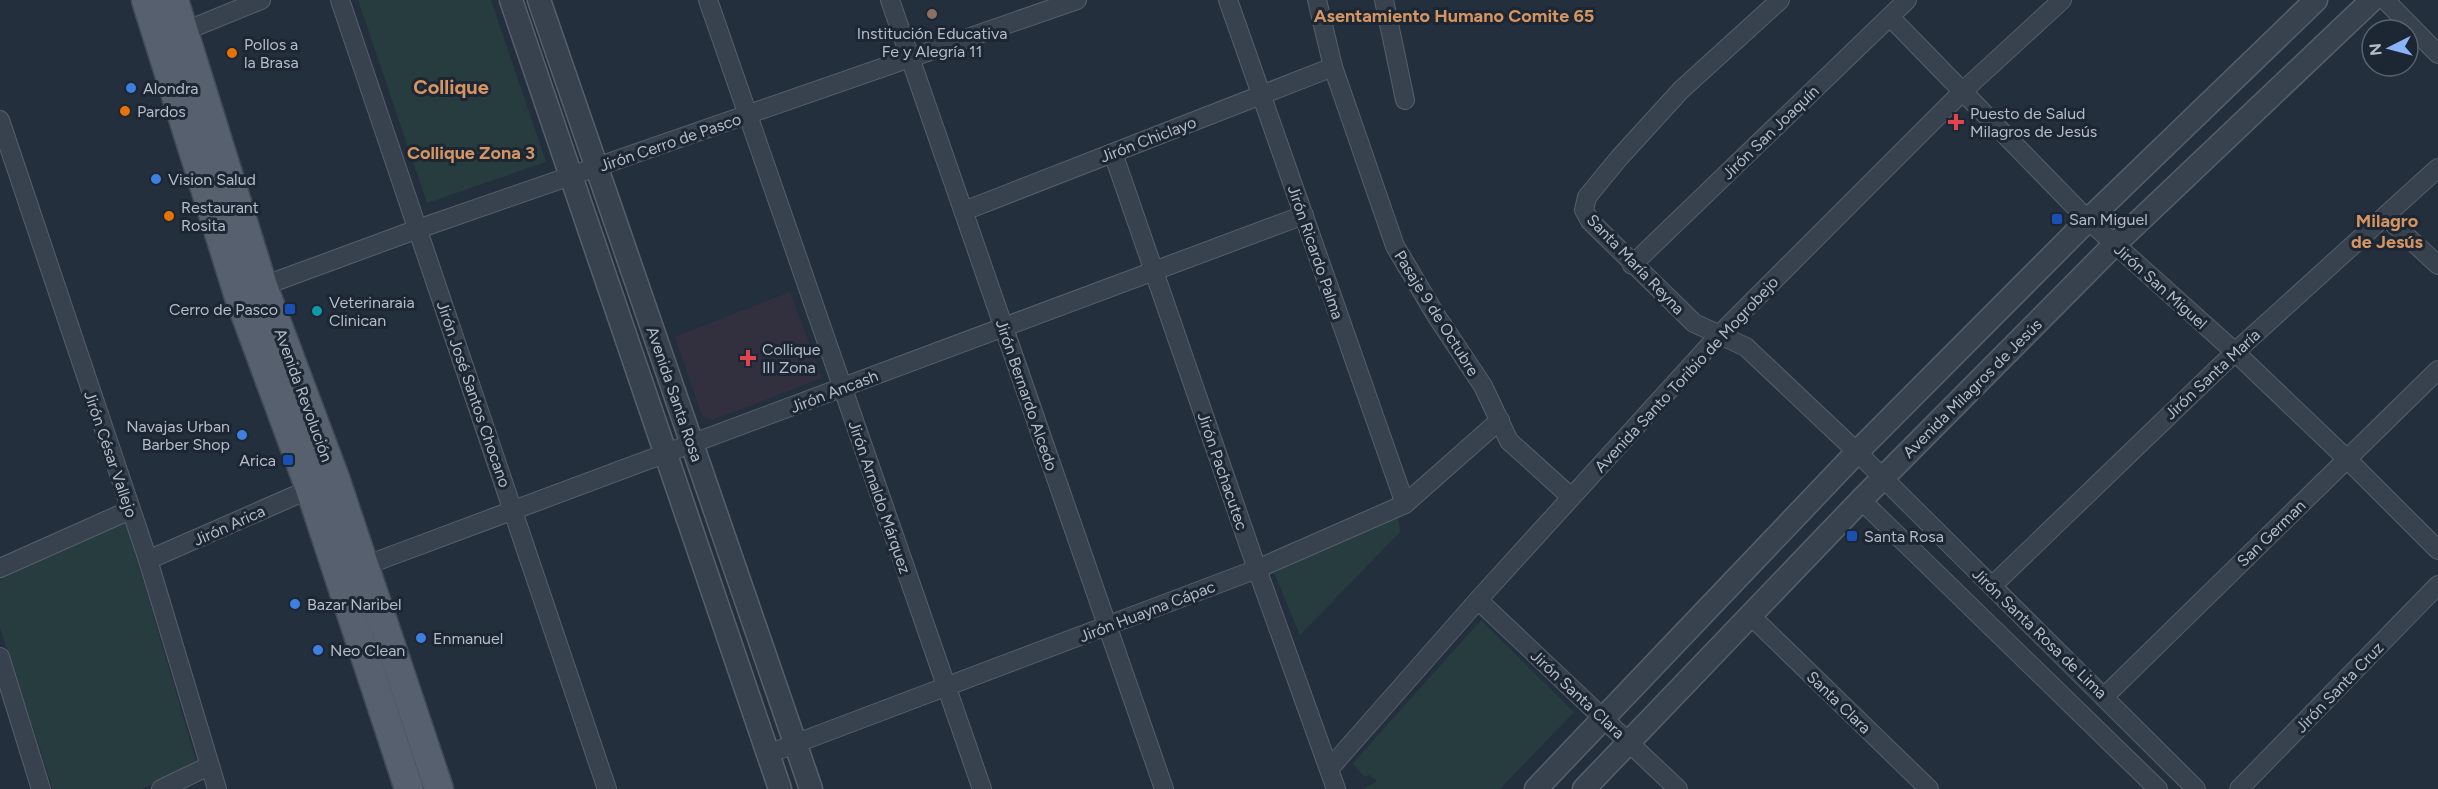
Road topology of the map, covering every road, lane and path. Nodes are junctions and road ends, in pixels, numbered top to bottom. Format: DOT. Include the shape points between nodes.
graph roads {
  1 [pos="146,0"];
  2 [pos="174,0"];
  3 [pos="261,0"];
  4 [pos="340,0"];
  5 [pos="511,0"];
  6 [pos="539,0"];
  7 [pos="708,0"];
  8 [pos="890,0"];
  9 [pos="1077,0"];
  10 [pos="1228,0"];
  11 [pos="1317,0"];
  12 [pos="1384,0"];
  13 [pos="1780,0"];
  14 [pos="1907,0"];
  15 [pos="2062,0"];
  16 [pos="2316,0"];
  17 [pos="2372,0"];
  18 [pos="2385,0"];
  19 [pos="1890,17"];
  20 [pos="185,31"];
  21 [pos="2438,54"];
  22 [pos="910,58"];
  23 [pos="1333,68"];
  24 [pos="1964,91"];
  25 [pos="1261,95"];
  26 [pos="1406,100"];
  27 [pos="748,114"];
  28 [pos="0,120"];
  29 [pos="1113,153"];
  30 [pos="597,167"];
  31 [pos="2438,168"];
  32 [pos="571,176"];
  33 [pos="964,211"];
  34 [pos="1304,215"];
  35 [pos="2386,217"];
  36 [pos="2088,220"];
  37 [pos="418,229"];
  38 [pos="2114,245"];
  39 [pos="1632,265"];
  40 [pos="2438,265"];
  41 [pos="1154,271"];
  42 [pos="263,286"];
  43 [pos="1004,327"];
  44 [pos="1719,335"];
  45 [pos="2235,352"];
  46 [pos="2438,370"];
  47 [pos="843,388"];
  48 [pos="1500,420"];
  49 [pos="693,444"];
  50 [pos="1857,452"];
  51 [pos="664,454"];
  52 [pos="2347,459"];
  53 [pos="1882,479"];
  54 [pos="310,489"];
  55 [pos="1571,497"];
  56 [pos="1862,500"];
  57 [pos="1405,504"];
  58 [pos="130,510"];
  59 [pos="514,511"];
  60 [pos="2438,550"];
  61 [pos="148,560"];
  62 [pos="364,566"];
  63 [pos="0,568"];
  64 [pos="1257,569"];
  65 [pos="2438,585"];
  66 [pos="1992,586"];
  67 [pos="1478,600"];
  68 [pos="1750,615"];
  69 [pos="1108,626"];
  70 [pos="0,657"];
  71 [pos="946,686"];
  72 [pos="2105,696"];
  73 [pos="1603,719"];
  74 [pos="795,742"];
  75 [pos="1629,742"];
  76 [pos="768,754"];
  77 [pos="209,766"];
  78 [pos="1330,768"];
  79 [pos="41,789"];
  80 [pos="161,789"];
  81 [pos="217,789"];
  82 [pos="409,789"];
  83 [pos="439,789"];
  84 [pos="607,789"];
  85 [pos="780,789"];
  86 [pos="811,789"];
  87 [pos="982,789"];
  88 [pos="1164,789"];
  89 [pos="1336,789"];
  90 [pos="1536,789"];
  91 [pos="1584,789"];
  92 [pos="1678,789"];
  93 [pos="1929,789"];
  94 [pos="2158,789"];
  95 [pos="2196,789"];
  96 [pos="2239,789"];
  1 -- 54 [label="main road, Avenida Revolución" via="239,297"];
  2 -- 20 [label="main road, Avenida Revolución"];
  3 -- 20 [label="street"];
  4 -- 37 [label="street, Jirón José Santos Chocano"];
  5 -- 32 [label="street, Avenida Santa Rosa"];
  6 -- 30 [label="street, Avenida Santa Rosa"];
  7 -- 27 [label="street, Jirón Arnaldo Márquez"];
  8 -- 22 [label="street, Jirón Bernardo Alcedo"];
  9 -- 22 [label="street, Jirón Cerro de Pasco"];
  10 -- 25 [label="street, Jirón Ricardo Palma"];
  11 -- 23 [label="street, Pasaje 9 de Octubre"];
  12 -- 26 [label="street"];
  13 -- 39 [label="street, Santa María Reyna" via="1681,90 1587,197 1584,210 1590,221"];
  14 -- 19 [label="street, Jirón San Joaquín"];
  15 -- 24 [label="street, Avenida Santo Toribio de Mogrobejo"];
  16 -- 36 [label="street"];
  17 -- 38 [label="street, Avenida Milagros de Jesús"];
  18 -- 21 [label="street"];
  19 -- 24 [label="street, Jirón San Miguel"];
  19 -- 39 [label="street, Jirón San Joaquín"];
  20 -- 42 [label="main road, Avenida Revolución"];
  22 -- 27 [label="street, Jirón Cerro de Pasco"];
  22 -- 33 [label="street, Jirón Bernardo Alcedo"];
  23 -- 25 [label="street, Jirón Chiclayo"];
  23 -- 48 [label="street, Pasaje 9 de Octubre" via="1395,246 1483,386"];
  24 -- 36 [label="street, Jirón San Miguel"];
  24 -- 44 [label="street, Avenida Santo Toribio de Mogrobejo"];
  25 -- 29 [label="street, Jirón Chiclayo"];
  25 -- 34 [label="street, Jirón Ricardo Palma"];
  27 -- 30 [label="street, Jirón Cerro de Pasco"];
  27 -- 47 [label="street, Jirón Arnaldo Márquez"];
  28 -- 58 [label="street, Jirón César Vallejo"];
  29 -- 33 [label="street, Jirón Chiclayo"];
  29 -- 41 [label="street, Jirón Pachacutec"];
  30 -- 32 [label="street, Jirón Cerro de Pasco"];
  30 -- 49 [label="street, Avenida Santa Rosa"];
  31 -- 35 [label="street, Jirón Santa María"];
  32 -- 37 [label="street, Jirón Cerro de Pasco"];
  32 -- 51 [label="street, Avenida Santa Rosa"];
  33 -- 43 [label="street, Jirón Bernardo Alcedo"];
  34 -- 41 [label="street, Jirón Ancash"];
  34 -- 57 [label="street, Jirón Ricardo Palma"];
  35 -- 40 [label="street"];
  35 -- 45 [label="street, Jirón Santa María"];
  36 -- 38 [label="street, Jirón San Miguel"];
  36 -- 50 [label="street"];
  37 -- 42 [label="street, Jirón Cerro de Pasco"];
  37 -- 59 [label="street, Jirón José Santos Chocano"];
  38 -- 45 [label="street, Jirón San Miguel"];
  38 -- 53 [label="street, Avenida Milagros de Jesús"];
  39 -- 44 [label="street, Santa María Reyna" via="1694,323"];
  41 -- 43 [label="street, Jirón Ancash"];
  41 -- 64 [label="street, Jirón Pachacutec"];
  42 -- 62 [label="main road, Avenida Revolución"];
  43 -- 47 [label="street, Jirón Ancash"];
  43 -- 69 [label="street, Jirón Bernardo Alcedo"];
  44 -- 50 [label="street, Santa María Reyna" via="1746,347"];
  44 -- 55 [label="street, Avenida Santo Toribio de Mogrobejo"];
  45 -- 52 [label="street, Jirón San Miguel"];
  45 -- 66 [label="street, Jirón Santa María"];
  46 -- 52 [label="street, San German"];
  47 -- 49 [label="street, Jirón Ancash"];
  47 -- 71 [label="street, Jirón Arnaldo Márquez"];
  48 -- 55 [label="street, Pasaje 9 de Octubre" via="1509,441"];
  48 -- 57 [label="street, Jirón Huayna Cápac"];
  49 -- 51 [label="street, Jirón Ancash"];
  49 -- 74 [label="street, Avenida Santa Rosa"];
  50 -- 53 [label="street, Santa María Reyna"];
  50 -- 73 [label="street"];
  51 -- 59 [label="street, Jirón Ancash"];
  51 -- 76 [label="street, Avenida Santa Rosa"];
  52 -- 60 [label="street, Jirón San Miguel"];
  52 -- 72 [label="street, San German"];
  53 -- 56 [label="street, Avenida Milagros de Jesús"];
  53 -- 66 [label="street, Jirón Santa Rosa de Lima"];
  54 -- 61 [label="street, Jirón Arica"];
  54 -- 82 [label="main road, Avenida Revolución"];
  55 -- 67 [label="street, Avenida Santo Toribio de Mogrobejo"];
  56 -- 68 [label="street, Avenida Milagros de Jesús"];
  56 -- 94 [label="street, Jirón Santa Rosa de Lima"];
  57 -- 64 [label="street, Jirón Huayna Cápac"];
  58 -- 61 [label="street, Jirón César Vallejo"];
  58 -- 63 [label="street"];
  59 -- 62 [label="street, Jirón Ancash"];
  59 -- 84 [label="street, Jirón José Santos Chocano"];
  61 -- 77 [label="street, Jirón César Vallejo"];
  62 -- 83 [label="main road, Avenida Revolución"];
  64 -- 69 [label="street, Jirón Huayna Cápac"];
  64 -- 78 [label="street, Jirón Pachacutec"];
  65 -- 96 [label="street, Jirón Santa Cruz"];
  66 -- 72 [label="street, Jirón Santa Rosa de Lima"];
  67 -- 73 [label="street, Jirón Santa Clara"];
  67 -- 78 [label="street, Avenida Santo Toribio de Mogrobejo"];
  68 -- 75 [label="street, Avenida Milagros de Jesús"];
  68 -- 93 [label="street, Santa Clara"];
  69 -- 71 [label="street, Jirón Huayna Cápac"];
  69 -- 88 [label="street, Jirón Bernardo Alcedo"];
  70 -- 79 [label="street"];
  71 -- 74 [label="street, Jirón Huayna Cápac"];
  71 -- 87 [label="street, Jirón Arnaldo Márquez"];
  72 -- 95 [label="street, Jirón Santa Rosa de Lima"];
  73 -- 75 [label="street, Jirón Santa Clara"];
  73 -- 90 [label="street"];
  74 -- 76 [label="street, Jirón Huayna Cápac"];
  74 -- 86 [label="street, Avenida Santa Rosa"];
  75 -- 91 [label="street, Avenida Milagros de Jesús"];
  75 -- 92 [label="street, Jirón Santa Clara"];
  76 -- 85 [label="street, Avenida Santa Rosa"];
  77 -- 80 [label="street"];
  77 -- 81 [label="street, Jirón César Vallejo"];
  78 -- 89 [label="street, Jirón Pachacutec"];
}
